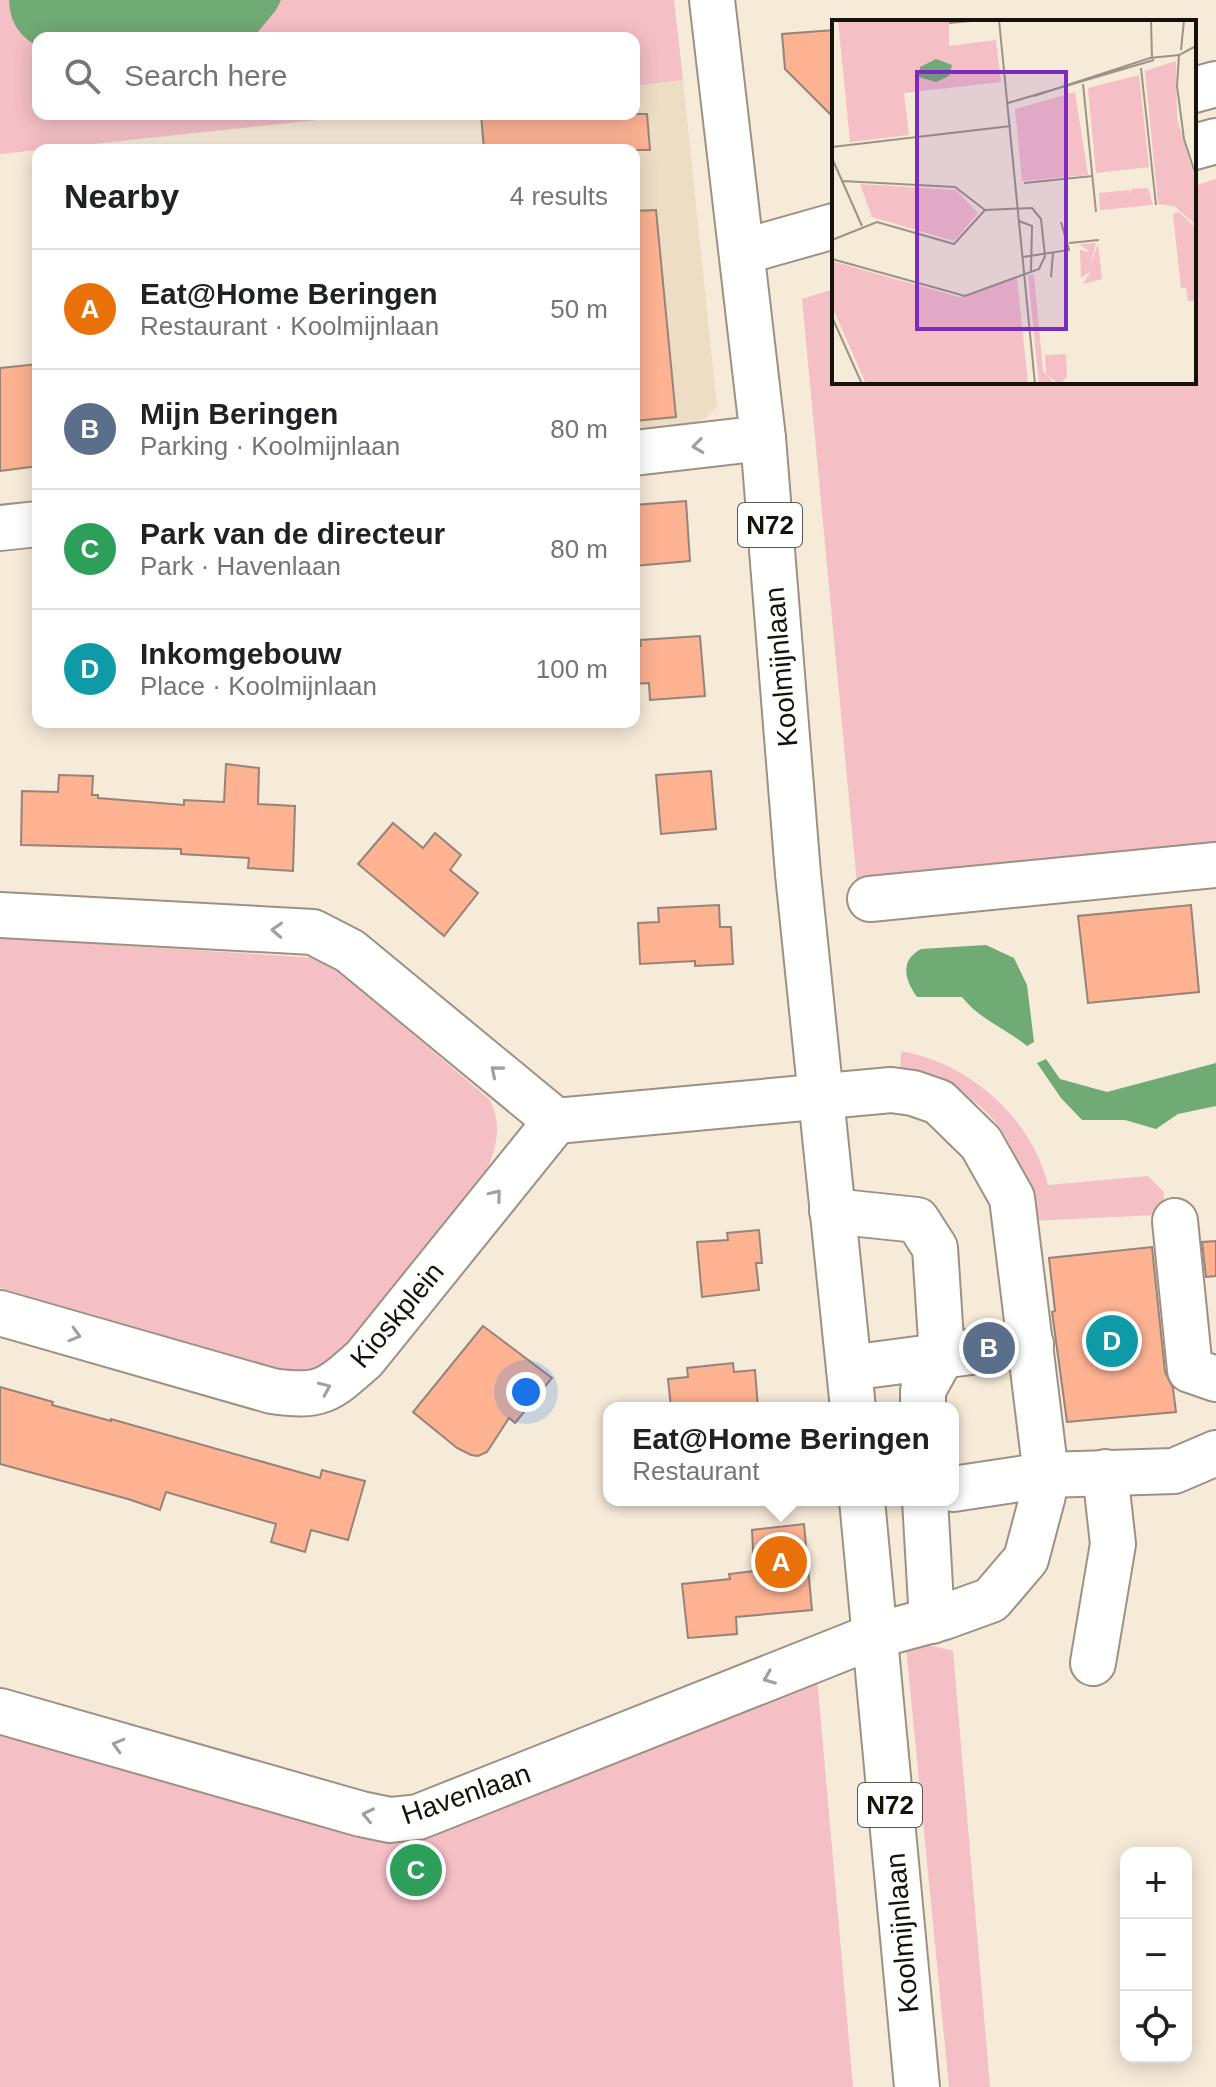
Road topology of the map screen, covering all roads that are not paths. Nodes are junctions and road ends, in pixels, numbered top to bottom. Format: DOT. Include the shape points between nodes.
graph roads {
  1 [pos="712,0"];
  2 [pos="1216,84"];
  3 [pos="1196,89"];
  4 [pos="1216,141"];
  5 [pos="1196,146"];
  6 [pos="832,227"];
  7 [pos="742,252"];
  8 [pos="763,438"];
  9 [pos="640,452"];
  10 [pos="32,525"];
  11 [pos="0,528"];
  12 [pos="1216,865"];
  13 [pos="870,899"];
  14 [pos="0,915"];
  15 [pos="821,1096"];
  16 [pos="556,1121"];
  17 [pos="832,1211"];
  18 [pos="1175,1221"];
  19 [pos="0,1313"];
  20 [pos="1031,1344"];
  21 [pos="942,1356"];
  22 [pos="1216,1379"];
  23 [pos="851,1388"];
  24 [pos="923,1402"];
  25 [pos="1216,1453"];
  26 [pos="1105,1472"];
  27 [pos="1046,1475"];
  28 [pos="959,1488"];
  29 [pos="868,1506"];
  30 [pos="925,1506"];
  31 [pos="932,1621"];
  32 [pos="874,1636"];
  33 [pos="1093,1663"];
  34 [pos="0,1711"];
  35 [pos="917,2087"];
  1 -- 7 [label="street, Koolmijnlaan / N72"];
  2 -- 3 [label="street"];
  4 -- 5 [label="street"];
  6 -- 7 [label="street"];
  7 -- 8 [label="street, Koolmijnlaan / N72"];
  8 -- 9 [label="street, one-way"];
  8 -- 15 [label="street, Koolmijnlaan / N72"];
  10 -- 11 [label="street"];
  12 -- 13 [label="street"];
  16 -- 14 [label="street, one-way" via="350,951 313,932"];
  15 -- 16 [label="street"];
  15 -- 17 [label="street, Koolmijnlaan / N72"];
  15 -- 20 [label="street" via="913,1093 939,1102 981,1143 1012,1198"];
  19 -- 16 [label="street, Kioskplein, one-way" via="272,1391 322,1391 364,1359"];
  17 -- 21 [label="street" via="917,1220 935,1248"];
  17 -- 23 [label="street, Koolmijnlaan / N72"];
  18 -- 22 [label="street" via="1190,1370"];
  20 -- 21 [label="street"];
  20 -- 27 [label="street"];
  21 -- 23 [label="street"];
  21 -- 24 [label="street" via="923,1390"];
  25 -- 26 [label="street" via="1174,1471"];
  26 -- 27 [label="street"];
  26 -- 33 [label="street" via="1113,1544"];
  27 -- 28 [label="street"];
  27 -- 31 [label="street" via="1026,1559 991,1600"];
  29 -- 32 [label="street, Koolmijnlaan / N72"];
  30 -- 31 [label="street"];
  31 -- 32 [label="street"];
  32 -- 34 [label="street, Havenlaan, one-way" via="418,1817 390,1820"];
  32 -- 35 [label="street, Koolmijnlaan / N72"];
}
